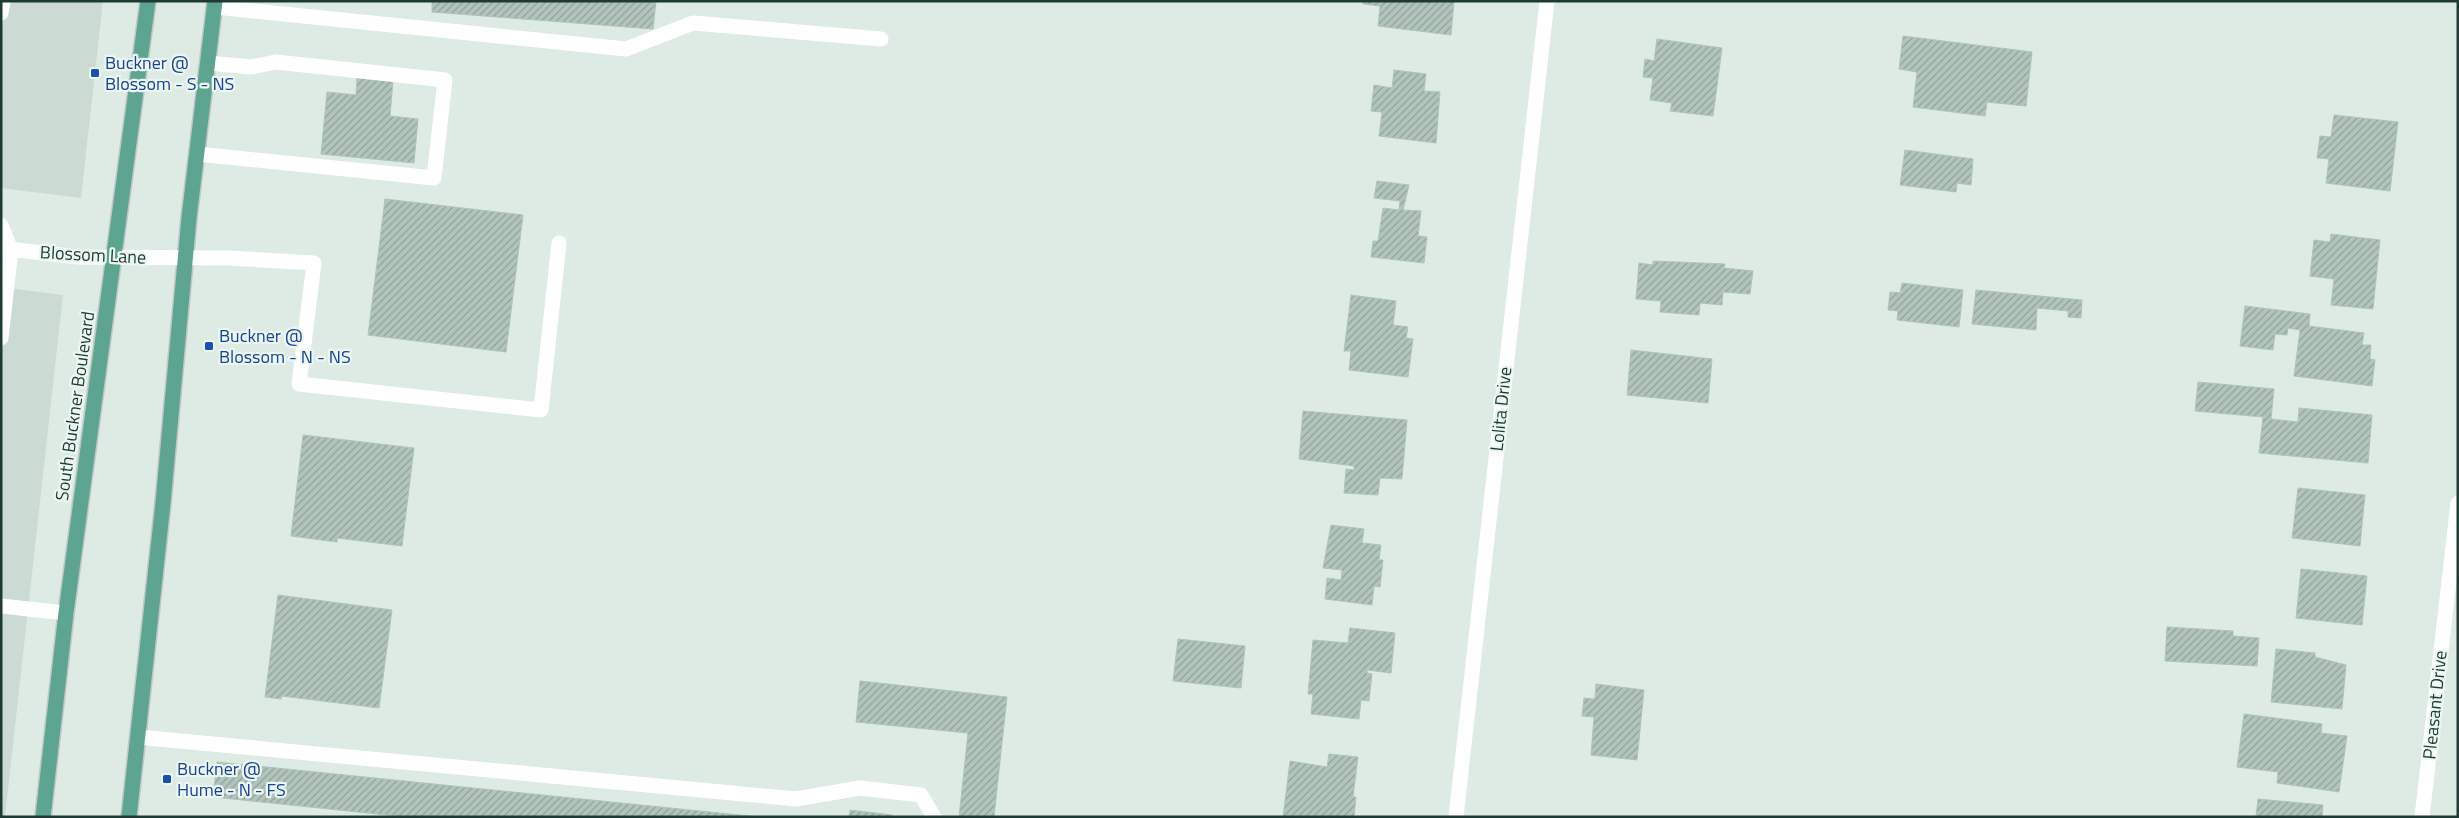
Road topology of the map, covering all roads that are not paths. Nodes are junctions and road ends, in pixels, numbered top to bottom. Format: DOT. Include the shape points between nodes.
graph roads {
  1 [pos="3,1"];
  2 [pos="148,1"];
  3 [pos="1547,1"];
  4 [pos="215,4"];
  5 [pos="1,14"];
  6 [pos="881,39"];
  7 [pos="208,63"];
  8 [pos="197,154"];
  9 [pos="1,225"];
  10 [pos="559,244"];
  11 [pos="6,249"];
  12 [pos="115,257"];
  13 [pos="186,258"];
  14 [pos="3,300"];
  15 [pos="1,338"];
  16 [pos="2458,503"];
  17 [pos="1,606"];
  18 [pos="66,613"];
  19 [pos="138,737"];
  20 [pos="43,817"];
  21 [pos="129,817"];
  22 [pos="934,817"];
  23 [pos="1456,817"];
  24 [pos="2422,817"];
  1 -- 5 [label="street"];
  2 -- 12 [label="main road, South Buckner Boulevard"];
  3 -- 23 [label="street, Lolita Drive"];
  4 -- 6 [label="street" via="626,49 693,23"];
  4 -- 7 [label="main road"];
  7 -- 8 [label="main road"];
  7 -- 8 [label="street" via="251,67 276,62 445,80 434,178"];
  8 -- 13 [label="main road"];
  9 -- 11 [label="street"];
  10 -- 13 [label="street, Blossom Lane" via="541,410 299,384 314,263"];
  11 -- 12 [label="street, Blossom Lane"];
  11 -- 14 [label="street"];
  12 -- 13 [label="street, Blossom Lane"];
  12 -- 18 [label="main road, South Buckner Boulevard"];
  13 -- 19 [label="main road"];
  14 -- 15 [label="street"];
  16 -- 24 [label="street, Pleasant Drive"];
  17 -- 18 [label="street"];
  18 -- 20 [label="main road, South Buckner Boulevard"];
  19 -- 21 [label="main road"];
  19 -- 22 [label="street" via="796,799 860,788 921,795"];
}
